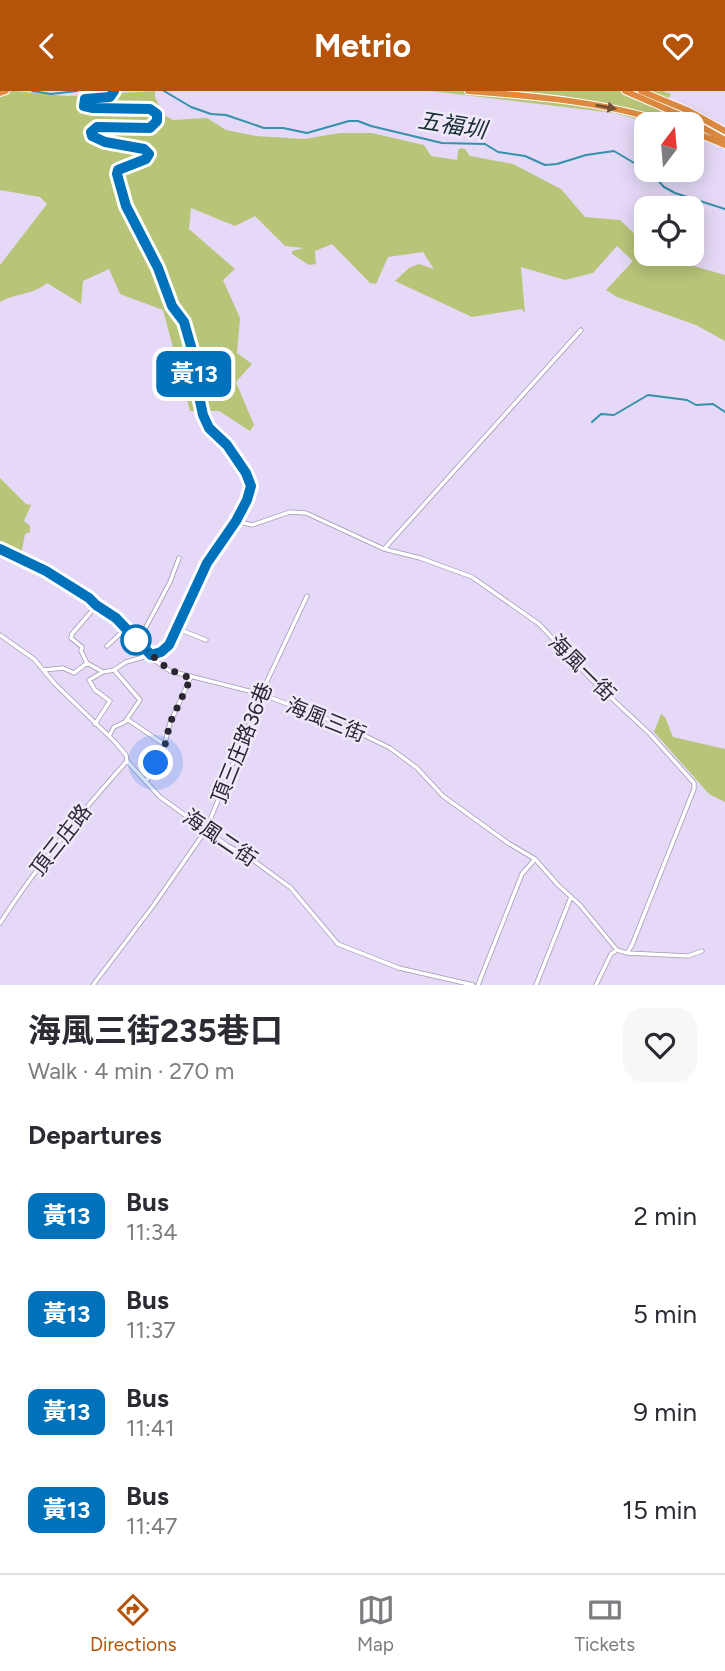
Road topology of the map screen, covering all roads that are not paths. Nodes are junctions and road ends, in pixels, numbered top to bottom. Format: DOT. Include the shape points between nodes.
graph roads {
  1 [pos="6,91"];
  2 [pos="114,91"];
  3 [pos="468,91"];
  4 [pos="625,91"];
  5 [pos="641,91"];
  6 [pos="651,91"];
  7 [pos="486,92"];
  8 [pos="0,93"];
  9 [pos="687,110"];
  10 [pos="634,112"];
  11 [pos="725,131"];
  12 [pos="704,135"];
  13 [pos="725,142"];
  14 [pos="581,330"];
  15 [pos="236,521"];
  16 [pos="0,549"];
  17 [pos="384,549"];
  18 [pos="179,558"];
  19 [pos="307,596"];
  20 [pos="96,605"];
  21 [pos="178,629"];
  22 [pos="130,633"];
  23 [pos="0,635"];
  24 [pos="206,640"];
  25 [pos="138,642"];
  26 [pos="107,646"];
  27 [pos="151,655"];
  28 [pos="87,663"];
  29 [pos="44,670"];
  30 [pos="114,670"];
  31 [pos="103,672"];
  32 [pos="191,678"];
  33 [pos="261,694"];
  34 [pos="127,719"];
  35 [pos="95,724"];
  36 [pos="109,736"];
  37 [pos="165,745"];
  38 [pos="127,761"];
  39 [pos="146,782"];
  40 [pos="206,830"];
  41 [pos="535,859"];
  42 [pos="570,897"];
  43 [pos="0,923"];
  44 [pos="617,950"];
  45 [pos="702,951"];
  46 [pos="627,953"];
  47 [pos="93,985"];
  48 [pos="475,985"];
  49 [pos="536,985"];
  50 [pos="596,985"];
  1 -- 8 [label="highway"];
  2 -- 15 [label="street" via="110,97 85,99 84,106 144,108 157,114 150,128 104,126 91,132 97,139 149,154 118,170 119,181 172,306 184,322 203,415 251,486"];
  3 -- 7 [label="highway"];
  4 -- 13 [label="highway" via="678,114"];
  5 -- 9 [label="highway"];
  6 -- 9 [label="highway"];
  7 -- 10 [label="highway, one-way"];
  9 -- 11 [label="highway"];
  12 -- 13 [label="highway"];
  14 -- 17 [label="street"];
  15 -- 17 [label="street, 海風一街" via="252,525 290,512 306,513"];
  15 -- 21 [label="street" via="207,563"];
  16 -- 20 [label="street, 海風三街" via="58,578"];
  17 -- 46 [label="street, 海風一街" via="472,577 522,611 650,734 694,783"];
  18 -- 25 [label="street"];
  19 -- 33 [label="street, 頂三庄路36巷"];
  20 -- 22 [label="street, 海風三街"];
  20 -- 28 [label="street" via="71,638 82,647"];
  21 -- 24 [label="street"];
  21 -- 27 [label="street" via="169,645"];
  22 -- 25 [label="street, 海風三街"];
  22 -- 26 [label="street" via="121,633"];
  23 -- 29 [label="street, 海風二街"];
  25 -- 27 [label="street, 海風三街"];
  27 -- 30 [label="street"];
  27 -- 32 [label="street, 海風三街" via="170,671"];
  28 -- 29 [label="street" via="74,673 63,668"];
  28 -- 31 [label="street"];
  29 -- 35 [label="street, 海風二街"];
  30 -- 31 [label="street"];
  30 -- 34 [label="street" via="140,700"];
  31 -- 35 [label="street" via="89,680 110,701"];
  32 -- 33 [label="street, 海風三街"];
  32 -- 37 [label="street"];
  33 -- 40 [label="street, 頂三庄路36巷"];
  33 -- 41 [label="street, 海風三街" via="390,748 454,803"];
  34 -- 36 [label="street"];
  34 -- 37 [label="street"];
  35 -- 36 [label="street, 海風二街"];
  36 -- 38 [label="street, 海風二街"];
  37 -- 39 [label="street"];
  38 -- 39 [label="street, 海風二街"];
  38 -- 43 [label="street, 頂三庄路"];
  39 -- 40 [label="street, 海風二街"];
  40 -- 47 [label="street, 頂三庄路36巷"];
  40 -- 48 [label="street, 海風二街" via="291,888 338,944 399,968"];
  41 -- 42 [label="street, 海風三街"];
  41 -- 48 [label="street" via="522,874"];
  42 -- 44 [label="street, 海風三街"];
  42 -- 49 [label="street"];
  44 -- 46 [label="street"];
  44 -- 50 [label="street"];
  45 -- 46 [label="street" via="688,955"];
}
